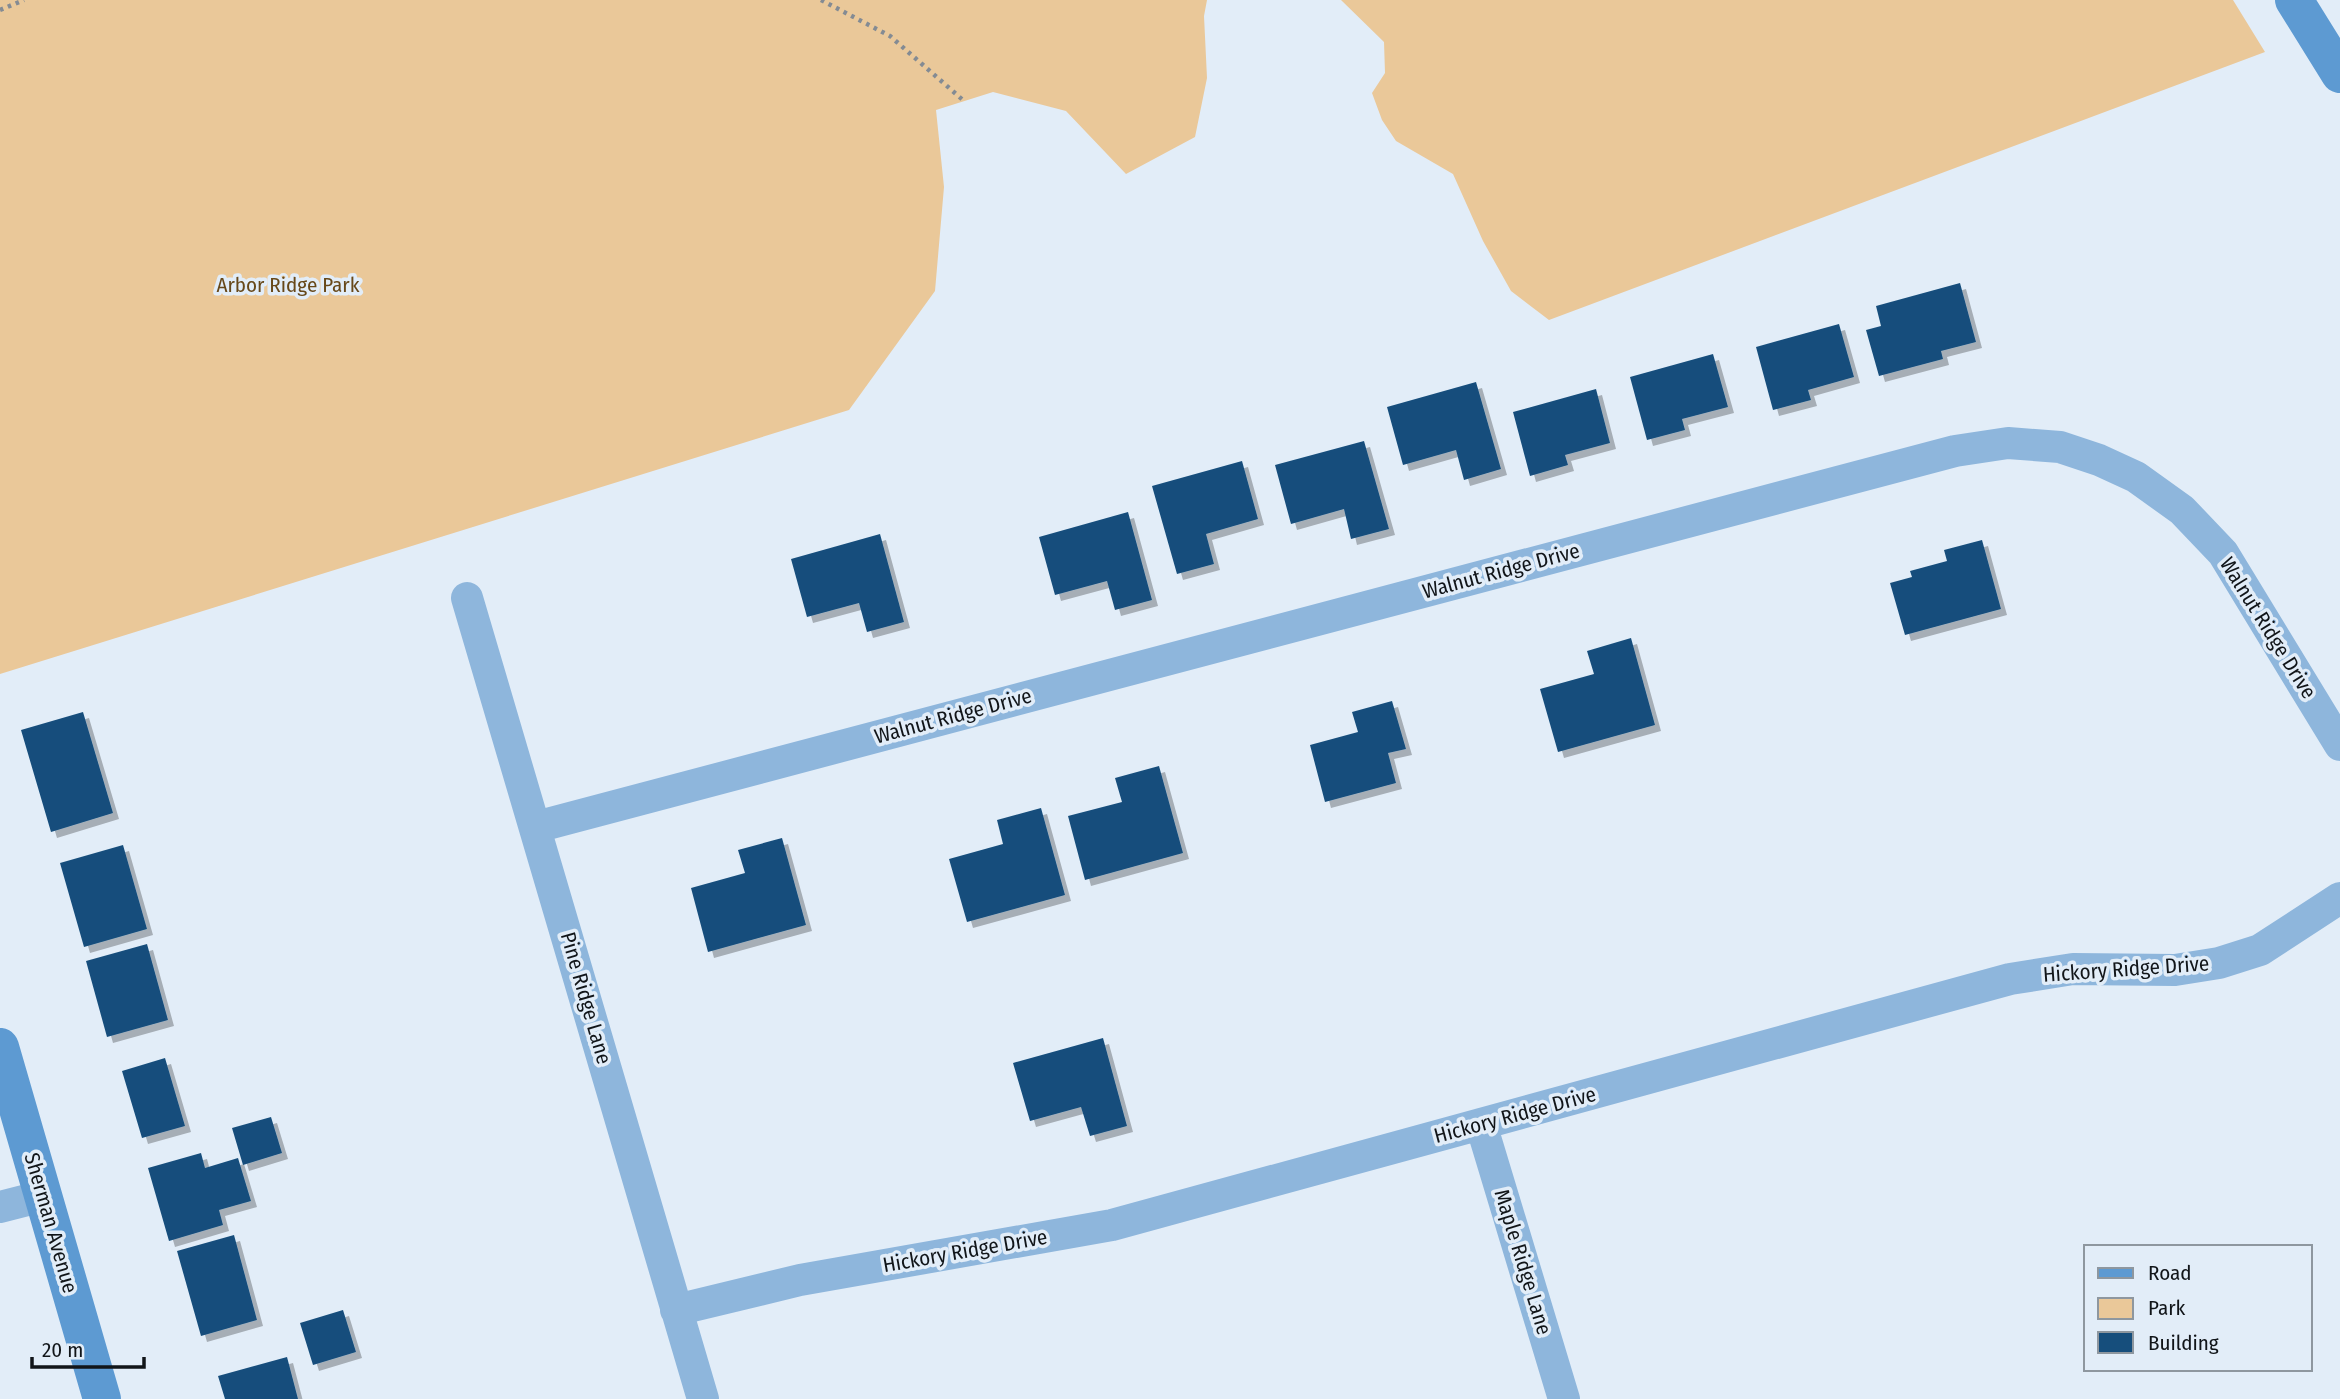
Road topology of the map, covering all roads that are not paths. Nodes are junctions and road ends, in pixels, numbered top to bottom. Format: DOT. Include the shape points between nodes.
graph roads {
  1 [pos="2294,0"];
  2 [pos="2340,74"];
  3 [pos="467,598"];
  4 [pos="2340,745"];
  5 [pos="536,827"];
  6 [pos="2340,898"];
  7 [pos="0,1047"];
  8 [pos="1481,1124"];
  9 [pos="43,1196"];
  10 [pos="0,1208"];
  11 [pos="676,1310"];
  12 [pos="102,1399"];
  13 [pos="703,1399"];
  14 [pos="1564,1399"];
  1 -- 2 [label="street"];
  3 -- 5 [label="street, Pine Ridge Lane"];
  4 -- 5 [label="street, Walnut Ridge Drive" via="2224,553 2182,510 2136,477 2099,460 2060,447 2008,443 1955,451"];
  5 -- 11 [label="street, Pine Ridge Lane"];
  6 -- 8 [label="street, Hickory Ridge Drive" via="2260,950 2219,963 2175,970 2073,969 2010,979"];
  7 -- 9 [label="street, Sherman Avenue"];
  8 -- 11 [label="street, Hickory Ridge Drive" via="1112,1225 800,1280"];
  8 -- 14 [label="street, Maple Ridge Lane"];
  9 -- 10 [label="street"];
  9 -- 12 [label="street, Sherman Avenue"];
  11 -- 13 [label="street, Pine Ridge Lane"];
}
